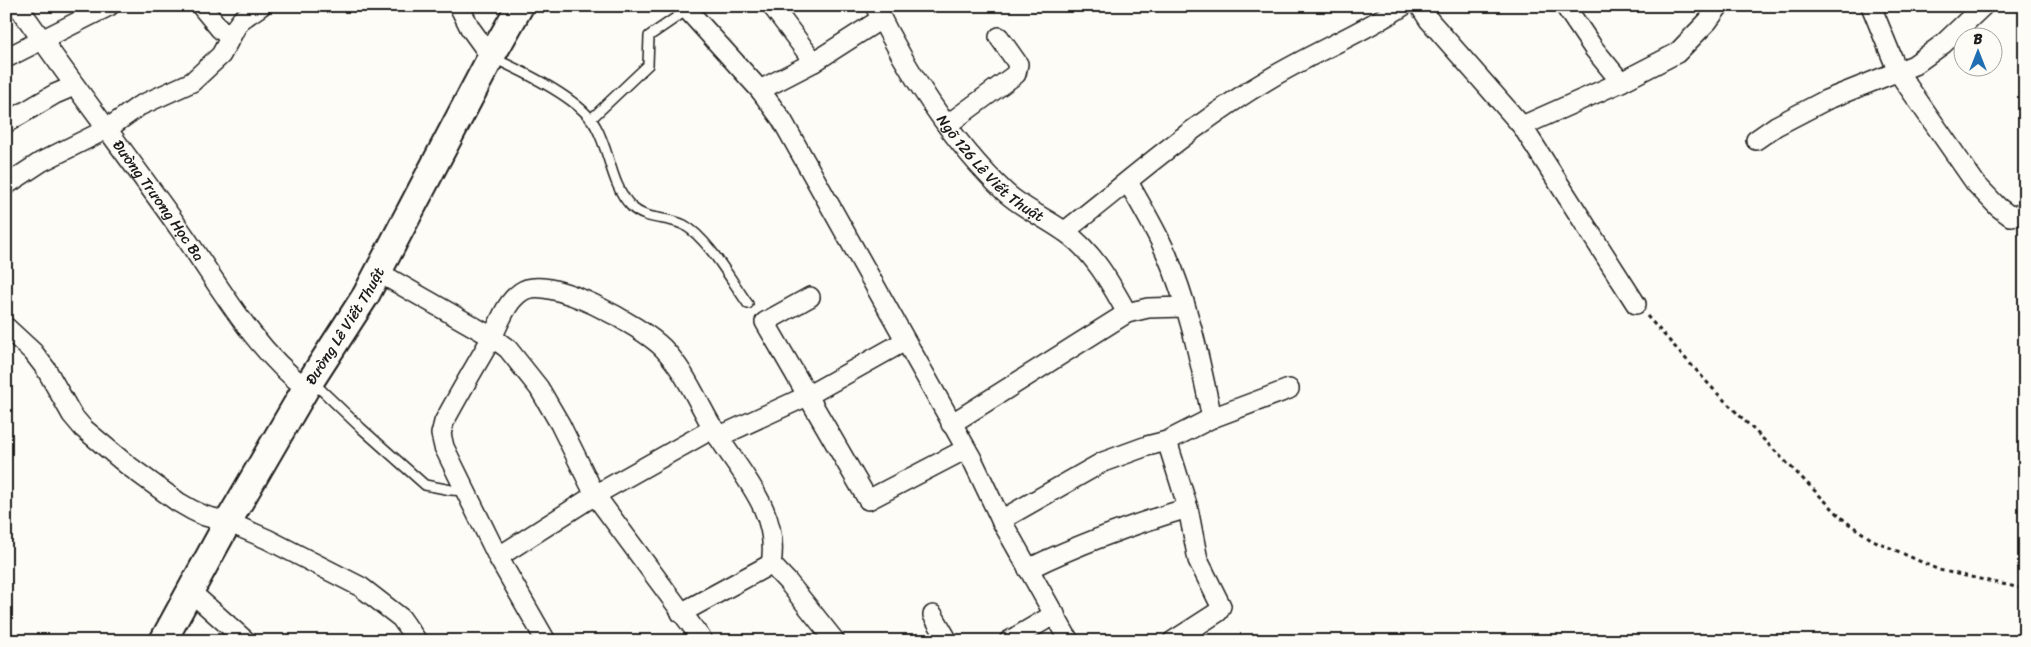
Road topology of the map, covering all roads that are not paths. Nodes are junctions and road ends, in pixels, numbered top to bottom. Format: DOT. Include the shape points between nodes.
graph roads {
  1 [pos="18,6"];
  2 [pos="109,6"];
  3 [pos="201,6"];
  4 [pos="261,6"];
  5 [pos="460,6"];
  6 [pos="520,6"];
  7 [pos="772,6"];
  8 [pos="1402,6"];
  9 [pos="1420,6"];
  10 [pos="1565,6"];
  11 [pos="1719,6"];
  12 [pos="1871,6"];
  13 [pos="1983,6"];
  14 [pos="686,8"];
  15 [pos="878,13"];
  16 [pos="230,37"];
  17 [pos="999,37"];
  18 [pos="42,41"];
  19 [pos="491,57"];
  20 [pos="6,58"];
  21 [pos="814,62"];
  22 [pos="1898,72"];
  23 [pos="1621,82"];
  24 [pos="74,86"];
  25 [pos="760,90"];
  26 [pos="591,119"];
  27 [pos="6,123"];
  28 [pos="946,125"];
  29 [pos="1522,126"];
  30 [pos="107,129"];
  31 [pos="1756,140"];
  32 [pos="1128,182"];
  33 [pos="6,185"];
  34 [pos="2025,214"];
  35 [pos="1064,231"];
  36 [pos="378,272"];
  37 [pos="810,297"];
  38 [pos="748,304"];
  39 [pos="1636,304"];
  40 [pos="1185,307"];
  41 [pos="1127,313"];
  42 [pos="6,327"];
  43 [pos="492,337"];
  44 [pos="905,341"];
  45 [pos="309,384"];
  46 [pos="1290,389"];
  47 [pos="808,396"];
  48 [pos="1212,418"];
  49 [pos="951,424"];
  50 [pos="716,433"];
  51 [pos="1167,441"];
  52 [pos="966,449"];
  53 [pos="467,491"];
  54 [pos="596,495"];
  55 [pos="1188,508"];
  56 [pos="1001,520"];
  57 [pos="228,522"];
  58 [pos="498,557"];
  59 [pos="771,564"];
  60 [pos="1028,568"];
  61 [pos="192,592"];
  62 [pos="681,613"];
  63 [pos="1055,614"];
  64 [pos="933,615"];
  65 [pos="163,641"];
  66 [pos="246,641"];
  67 [pos="417,641"];
  68 [pos="546,641"];
  69 [pos="703,641"];
  70 [pos="835,641"];
  71 [pos="948,641"];
  72 [pos="1009,641"];
  73 [pos="1069,641"];
  74 [pos="1173,641"];
  1 -- 18 [label="street, Đường Trương Học Ba"];
  2 -- 18 [label="street"];
  3 -- 16 [label="street"];
  4 -- 16 [label="street" via="242,19"];
  5 -- 19 [label="street" via="470,28"];
  6 -- 19 [label="main road, Đường Lê Viết Thuật"];
  7 -- 21 [label="street"];
  8 -- 32 [label="street" via="1268,79 1165,150"];
  9 -- 29 [label="street" via="1428,20"];
  10 -- 23 [label="street"];
  11 -- 23 [label="street" via="1677,53"];
  12 -- 22 [label="street"];
  13 -- 22 [label="street" via="1925,57"];
  14 -- 25 [label="street"];
  14 -- 26 [label="lane" via="649,36 648,65"];
  15 -- 21 [label="street"];
  15 -- 28 [label="street, Ngõ 126 Lê Viết Thuật"];
  16 -- 30 [label="street" via="221,55 192,82 139,106"];
  17 -- 28 [label="street" via="1018,64 1016,74"];
  18 -- 20 [label="street"];
  18 -- 24 [label="street, Đường Trương Học Ba"];
  19 -- 26 [label="lane" via="540,81"];
  19 -- 36 [label="main road, Đường Lê Viết Thuật"];
  21 -- 25 [label="street"];
  22 -- 31 [label="street" via="1811,108"];
  22 -- 34 [label="street" via="1976,184 2010,216"];
  23 -- 29 [label="street"];
  24 -- 27 [label="street"];
  24 -- 30 [label="street, Đường Trương Học Ba"];
  25 -- 44 [label="street" via="782,120"];
  26 -- 38 [label="lane" via="629,204 641,214 683,225 701,238"];
  28 -- 35 [label="street, Ngõ 126 Lê Viết Thuật" via="1006,193"];
  29 -- 39 [label="street"];
  30 -- 33 [label="street" via="41,162"];
  30 -- 45 [label="street, Đường Trương Học Ba" via="247,326 282,368"];
  32 -- 35 [label="street"];
  32 -- 40 [label="street" via="1167,254"];
  35 -- 41 [label="street, Ngõ 126 Lê Viết Thuật" via="1100,270"];
  36 -- 43 [label="street"];
  36 -- 45 [label="main road, Đường Lê Viết Thuật"];
  37 -- 47 [label="street" via="765,322"];
  40 -- 41 [label="street" via="1148,308"];
  40 -- 48 [label="street"];
  41 -- 49 [label="street"];
  42 -- 57 [label="street" via="33,352 72,415 100,444 178,502 205,516"];
  43 -- 50 [label="street" via="511,301 521,291 540,286 577,297 626,321 663,347 678,366"];
  43 -- 53 [label="street" via="442,428 444,447"];
  43 -- 54 [label="street" via="508,349 539,388"];
  44 -- 47 [label="street"];
  44 -- 49 [label="street"];
  45 -- 53 [label="lane" via="425,485"];
  45 -- 57 [label="main road, Đường Lê Viết Thuật"];
  46 -- 48 [label="street"];
  47 -- 50 [label="street"];
  47 -- 52 [label="street" via="868,500"];
  48 -- 51 [label="street"];
  49 -- 52 [label="street"];
  50 -- 54 [label="street"];
  50 -- 59 [label="street" via="763,506 773,541"];
  51 -- 55 [label="street"];
  51 -- 56 [label="street" via="1103,462"];
  52 -- 56 [label="street"];
  53 -- 58 [label="street"];
  54 -- 58 [label="street"];
  54 -- 62 [label="street"];
  55 -- 60 [label="street" via="1059,553"];
  55 -- 74 [label="street" via="1198,560 1221,606 1218,612"];
  56 -- 60 [label="street"];
  57 -- 61 [label="main road, Đường Lê Viết Thuật"];
  57 -- 67 [label="street" via="268,539 374,596 401,618"];
  58 -- 68 [label="street"];
  59 -- 62 [label="street"];
  59 -- 70 [label="street"];
  60 -- 63 [label="street"];
  61 -- 65 [label="main road, Đường Lê Viết Thuật"];
  61 -- 66 [label="street"];
  62 -- 69 [label="street"];
  63 -- 72 [label="street"];
  63 -- 73 [label="street"];
  64 -- 71 [label="street"];
}
